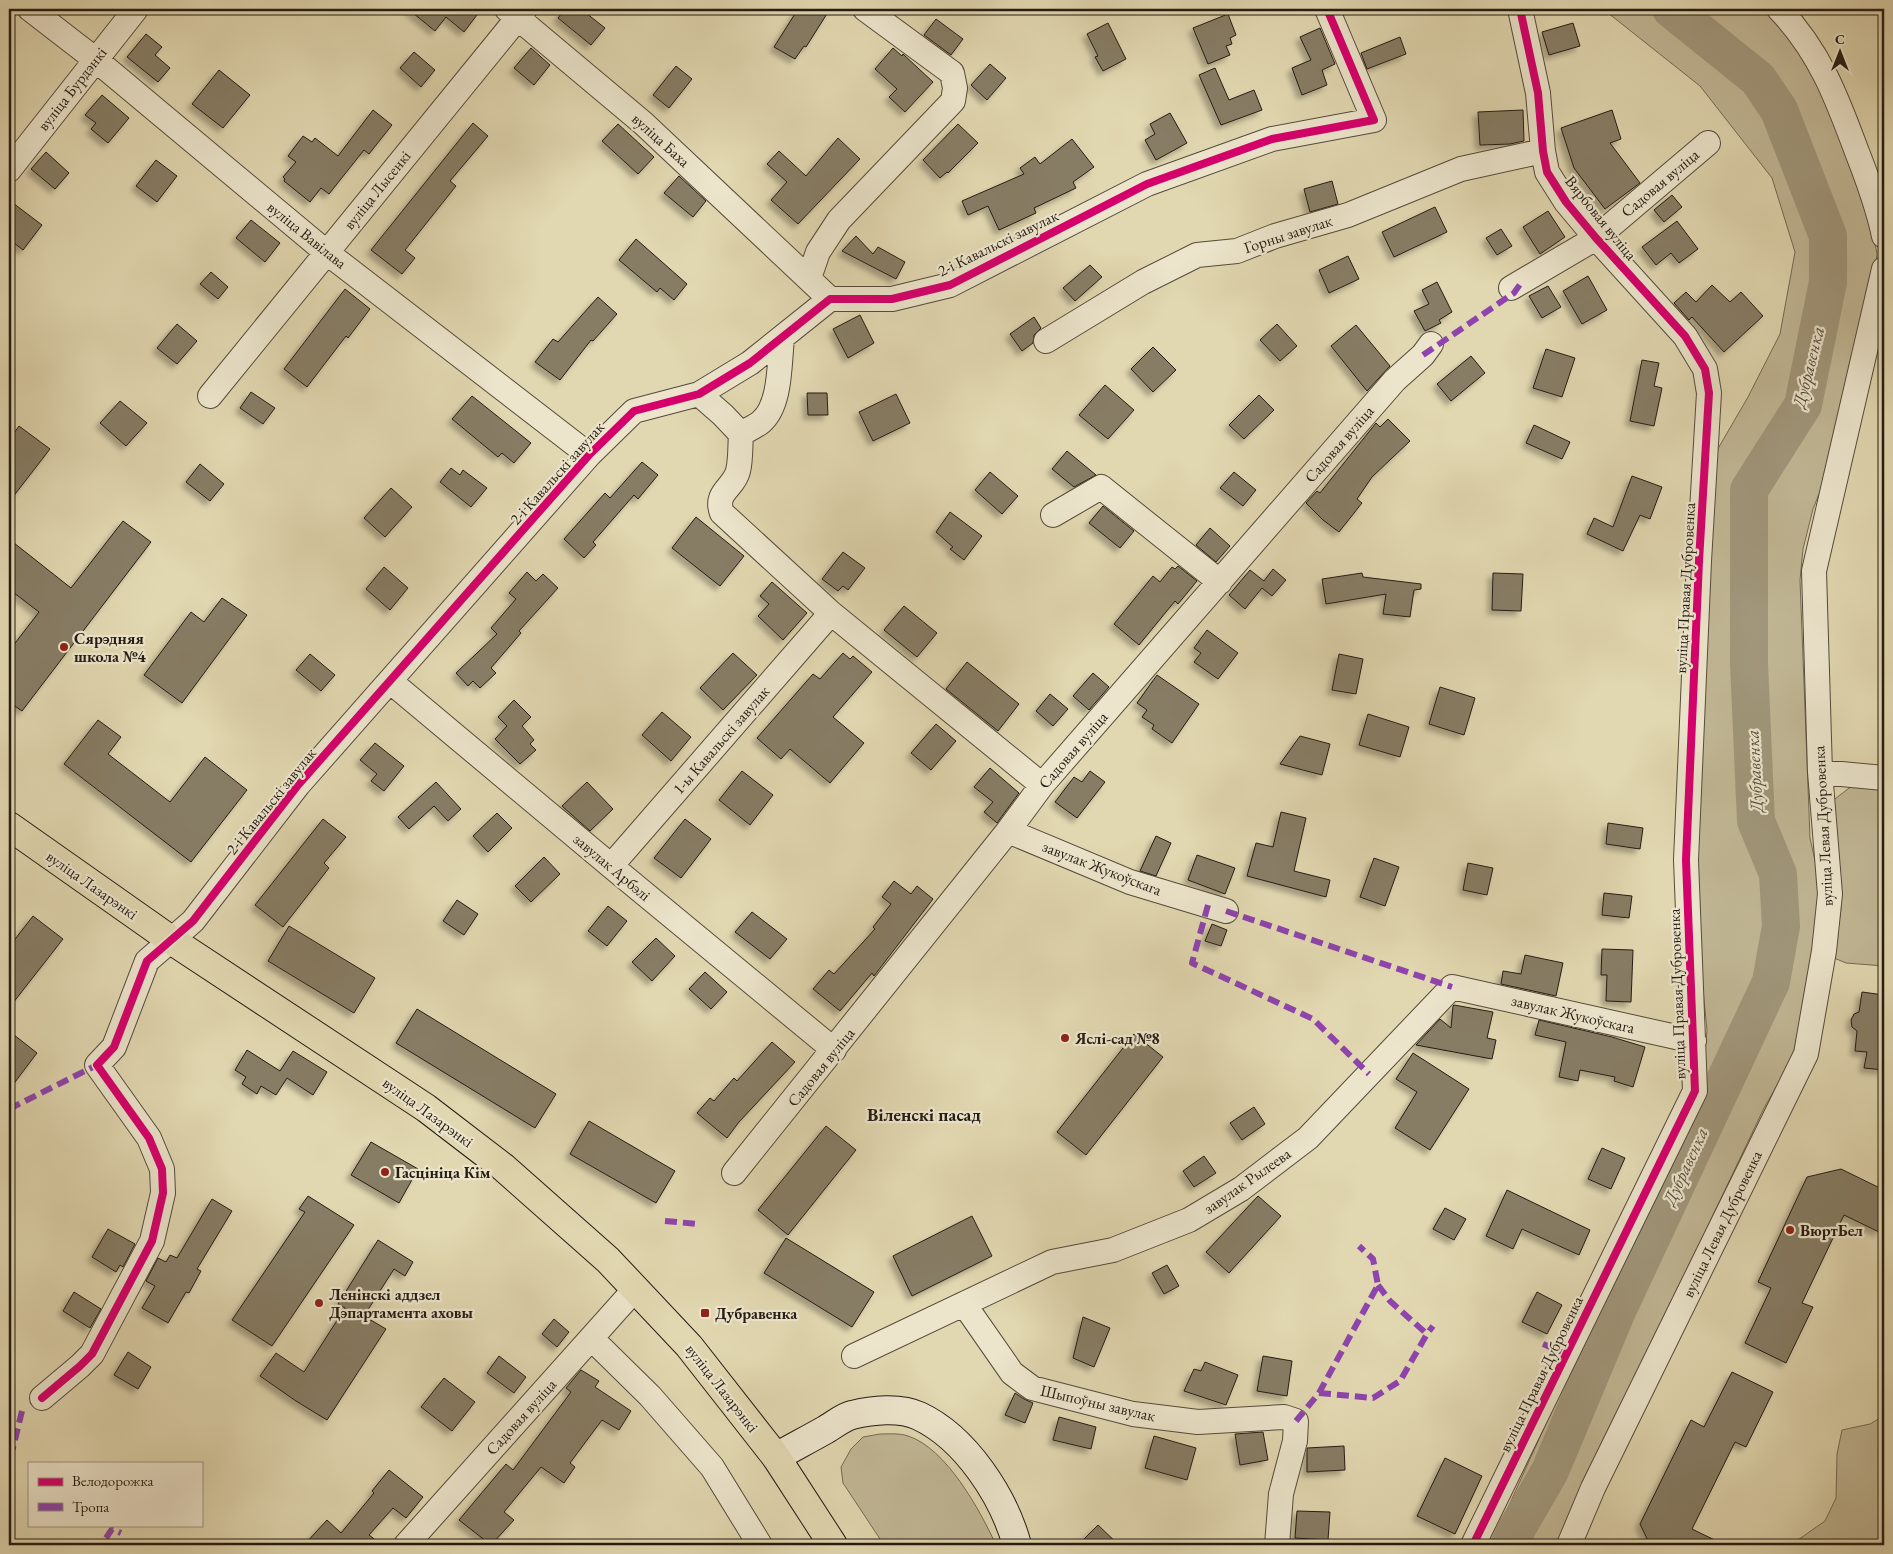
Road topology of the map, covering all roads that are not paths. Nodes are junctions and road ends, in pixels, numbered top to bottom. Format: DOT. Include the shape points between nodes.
graph roads {
  1 [pos="30,9"];
  2 [pos="136,9"];
  3 [pos="865,9"];
  4 [pos="1327,9"];
  5 [pos="1520,9"];
  6 [pos="1781,9"];
  7 [pos="517,12"];
  8 [pos="96,60"];
  9 [pos="1708,143"];
  10 [pos="1543,151"];
  11 [pos="9,170"];
  12 [pos="1884,236"];
  13 [pos="1596,238"];
  14 [pos="326,252"];
  15 [pos="1884,269"];
  16 [pos="809,278"];
  17 [pos="1512,288"];
  18 [pos="830,299"];
  19 [pos="782,339"];
  20 [pos="1046,341"];
  21 [pos="1431,344"];
  22 [pos="699,394"];
  23 [pos="210,396"];
  24 [pos="1708,420"];
  25 [pos="741,434"];
  26 [pos="590,455"];
  27 [pos="1053,515"];
  28 [pos="1220,582"];
  29 [pos="831,613"];
  30 [pos="391,682"];
  31 [pos="1820,772"];
  32 [pos="1884,778"];
  33 [pos="1042,785"];
  34 [pos="9,826"];
  35 [pos="1008,831"];
  36 [pos="611,866"];
  37 [pos="1226,911"];
  38 [pos="171,940"];
  39 [pos="1452,986"];
  40 [pos="1694,1041"];
  41 [pos="834,1050"];
  42 [pos="734,1173"];
  43 [pos="636,1288"];
  44 [pos="964,1304"];
  45 [pos="592,1339"];
  46 [pos="854,1356"];
  47 [pos="42,1398"];
  48 [pos="776,1457"];
  49 [pos="406,1545"];
  50 [pos="760,1545"];
  51 [pos="833,1545"];
  52 [pos="1017,1545"];
  53 [pos="1277,1545"];
  54 [pos="1473,1545"];
  55 [pos="1569,1545"];
  1 -- 8 [label="street, вуліца Вавілава"];
  2 -- 8 [label="street, вуліца Бурдэнкі"];
  3 -- 16 [label="street" via="952,73 953,101 839,220 818,252"];
  4 -- 18 [label="street, 2-і Кавальскі завулак" via="1374,120 1272,139 1147,184 950,285 892,299"];
  5 -- 10 [label="street, Вярбовая вуліца" via="1538,93"];
  6 -- 12 [label="street" via="1806,40 1832,86 1879,210"];
  7 -- 14 [label="street, вуліца Лысенкі"];
  7 -- 16 [label="street, вуліца Баха"];
  8 -- 11 [label="street, вуліца Бурдэнкі"];
  8 -- 14 [label="street, вуліца Вавілава"];
  9 -- 13 [label="street, Садовая вуліца"];
  10 -- 13 [label="street, Вярбовая вуліца" via="1547,172 1566,202"];
  10 -- 20 [label="street, Горны завулак" via="1461,168 1348,215 1275,236 1237,251 1197,255 1143,282"];
  13 -- 17 [label="street, Садовая вуліца"];
  13 -- 24 [label="street, Вярбовая вуліца" via="1686,336 1705,369 1709,393"];
  14 -- 23 [label="street, вуліца Лысенкі"];
  14 -- 26 [label="street, вуліца Вавілава"];
  15 -- 31 [label="street, вуліца Левая Дубровенка" via="1814,571"];
  16 -- 18 [label="street"];
  18 -- 19 [label="street, 2-і Кавальскі завулак"];
  19 -- 22 [label="street, 2-і Кавальскі завулак"];
  19 -- 25 [label="street" via="773,407 762,421"];
  21 -- 28 [label="street, Садовая вуліца" via="1423,356 1395,380"];
  22 -- 25 [label="street"];
  22 -- 26 [label="street, 2-і Кавальскі завулак" via="634,411"];
  24 -- 40 [label="street, вуліца Правая Дубровенка" via="1686,860"];
  25 -- 29 [label="street" via="738,472 721,497 722,513"];
  26 -- 30 [label="street, 2-і Кавальскі завулак"];
  27 -- 28 [label="street" via="1101,487"];
  28 -- 33 [label="street, Садовая вуліца"];
  29 -- 33 [label="street"];
  29 -- 36 [label="street, 1-ы Кавальскі завулак"];
  30 -- 36 [label="street, завулак Арбэлі"];
  30 -- 38 [label="street, 2-і Кавальскі завулак" via="298,785 193,922"];
  31 -- 32 [label="street"];
  31 -- 55 [label="street, вуліца Левая Дубровенка" via="1830,894 1824,951 1806,1054 1593,1488"];
  33 -- 35 [label="street, Садовая вуліца"];
  34 -- 38 [label="main road, вуліца Лазарэнкі"];
  35 -- 37 [label="street, завулак Жукоўскага" via="1130,882"];
  35 -- 41 [label="street, Садовая вуліца"];
  36 -- 41 [label="street, завулак Арбэлі"];
  38 -- 43 [label="main road, вуліца Лазарэнкі" via="426,1108 503,1167"];
  38 -- 47 [label="street, 2-і Кавальскі завулак" via="147,961 114,1047 97,1065 148,1138 162,1169 163,1193 152,1241 92,1354"];
  39 -- 40 [label="street, завулак Жукоўскага"];
  39 -- 44 [label="street, завулак Рылеева" via="1308,1138 1241,1189 1189,1220 1113,1250 1052,1262"];
  40 -- 54 [label="street, вуліца Правая Дубровенка" via="1695,1091"];
  41 -- 42 [label="street, Садовая вуліца"];
  43 -- 45 [label="street, Садовая вуліца"];
  43 -- 48 [label="main road, вуліца Лазарэнкі" via="689,1346"];
  44 -- 46 [label="street, завулак Рылеева"];
  44 -- 53 [label="street, Шыпоўны завулак" via="1012,1373 1032,1388 1133,1414 1198,1422 1284,1417 1296,1421 1280,1494"];
  45 -- 49 [label="street, Садовая вуліца"];
  45 -- 50 [label="street" via="650,1396 712,1467"];
  48 -- 51 [label="main road, вуліца Лазарэнкі"];
  48 -- 52 [label="street" via="850,1416 884,1409 917,1415 942,1430 979,1468 998,1500"];
}
